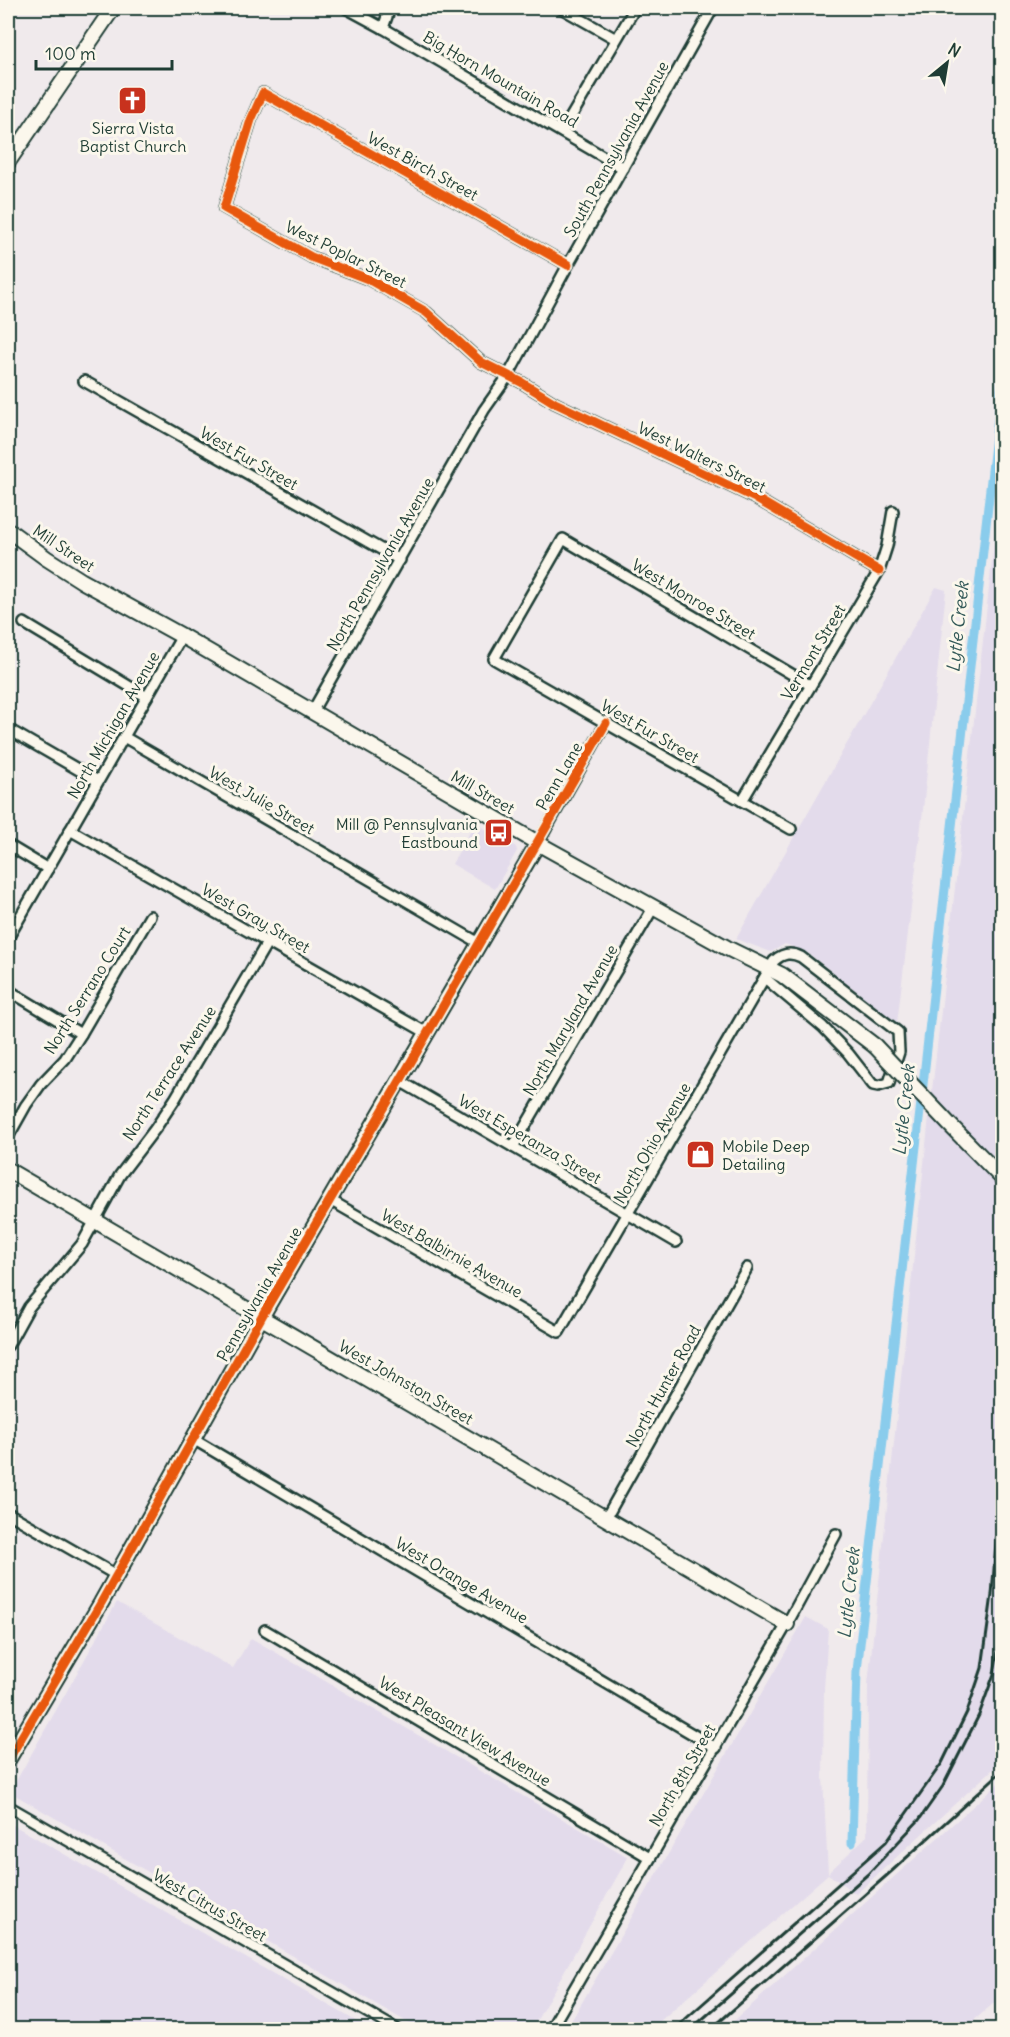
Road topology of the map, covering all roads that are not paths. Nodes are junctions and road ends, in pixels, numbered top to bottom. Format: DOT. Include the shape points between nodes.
graph roads {
  1 [pos="113,8"];
  2 [pos="346,8"];
  3 [pos="390,8"];
  4 [pos="561,8"];
  5 [pos="635,8"];
  6 [pos="712,8"];
  7 [pos="383,28"];
  8 [pos="616,39"];
  9 [pos="263,93"];
  10 [pos="562,132"];
  11 [pos="8,162"];
  12 [pos="623,168"];
  13 [pos="568,265"];
  14 [pos="508,376"];
  15 [pos="84,381"];
  16 [pos="473,430"];
  17 [pos="893,511"];
  18 [pos="8,530"];
  19 [pos="562,539"];
  20 [pos="400,560"];
  21 [pos="879,571"];
  22 [pos="24,623"];
  23 [pos="182,636"];
  24 [pos="810,685"];
  25 [pos="147,696"];
  26 [pos="312,712"];
  27 [pos="606,723"];
  28 [pos="8,729"];
  29 [pos="124,738"];
  30 [pos="98,781"];
  31 [pos="742,801"];
  32 [pos="791,829"];
  33 [pos="70,830"];
  34 [pos="538,843"];
  35 [pos="8,845"];
  36 [pos="48,869"];
  37 [pos="653,908"];
  38 [pos="150,916"];
  39 [pos="8,938"];
  40 [pos="268,941"];
  41 [pos="478,944"];
  42 [pos="768,974"];
  43 [pos="8,990"];
  44 [pos="427,1033"];
  45 [pos="81,1034"];
  46 [pos="400,1081"];
  47 [pos="8,1137"];
  48 [pos="513,1148"];
  49 [pos="8,1170"];
  50 [pos="1002,1178"];
  51 [pos="330,1200"];
  52 [pos="628,1214"];
  53 [pos="94,1220"];
  54 [pos="676,1242"];
  55 [pos="747,1268"];
  56 [pos="261,1317"];
  57 [pos="559,1332"];
  58 [pos="8,1345"];
  59 [pos="193,1439"];
  60 [pos="8,1513"];
  61 [pos="606,1518"];
  62 [pos="836,1534"];
  63 [pos="116,1575"];
  64 [pos="787,1624"];
  65 [pos="265,1630"];
  66 [pos="716,1748"];
  67 [pos="8,1761"];
  68 [pos="8,1806"];
  69 [pos="650,1858"];
  70 [pos="398,2030"];
  71 [pos="550,2030"];
  1 -- 11 [label="street"];
  2 -- 7 [label="street, Big Horn Mountain Road"];
  3 -- 7 [label="street"];
  4 -- 8 [label="street"];
  5 -- 8 [label="street"];
  6 -- 12 [label="street, South Pennsylvania Avenue"];
  7 -- 10 [label="street, Big Horn Mountain Road"];
  8 -- 10 [label="street"];
  9 -- 13 [label="street, West Birch Street"];
  9 -- 14 [label="street, West Poplar Street" via="224,208 311,257 368,279 426,312 481,362"];
  10 -- 12 [label="street, Big Horn Mountain Road"];
  12 -- 13 [label="street, South Pennsylvania Avenue"];
  13 -- 14 [label="street, South Pennsylvania Avenue"];
  14 -- 16 [label="street, South Pennsylvania Avenue"];
  14 -- 21 [label="street, West Walters Street" via="555,403 755,498"];
  15 -- 20 [label="street, West Fur Street"];
  16 -- 20 [label="street, North Pennsylvania Avenue"];
  17 -- 21 [label="street, Vermont Street"];
  18 -- 23 [label="street, Mill Street" via="82,581"];
  19 -- 24 [label="street, West Monroe Street"];
  19 -- 27 [label="street, West Fur Street" via="494,659"];
  20 -- 26 [label="street, North Pennsylvania Avenue"];
  21 -- 24 [label="street, Vermont Street"];
  22 -- 25 [label="street"];
  23 -- 25 [label="street, North Michigan Avenue"];
  23 -- 26 [label="street, Mill Street"];
  24 -- 31 [label="street, Vermont Street"];
  25 -- 29 [label="street, North Michigan Avenue"];
  26 -- 34 [label="street, Mill Street"];
  27 -- 31 [label="street, West Fur Street"];
  27 -- 34 [label="street, Penn Lane"];
  28 -- 30 [label="street"];
  29 -- 30 [label="street, North Michigan Avenue"];
  29 -- 41 [label="street, West Julie Street"];
  30 -- 33 [label="street, North Michigan Avenue"];
  31 -- 32 [label="street, West Fur Street"];
  33 -- 36 [label="street, North Michigan Avenue"];
  33 -- 40 [label="street, West Gray Street"];
  34 -- 37 [label="street, Mill Street"];
  34 -- 41 [label="street, Pennsylvania Avenue"];
  35 -- 36 [label="street"];
  36 -- 39 [label="street, North Michigan Avenue"];
  37 -- 42 [label="street, Mill Street"];
  37 -- 48 [label="street, North Maryland Avenue"];
  38 -- 45 [label="street, North Serrano Court"];
  40 -- 44 [label="street, West Gray Street"];
  40 -- 53 [label="street, North Terrace Avenue" via="175,1099 120,1175"];
  41 -- 44 [label="street, Pennsylvania Avenue"];
  42 -- 42 [label="street" via="779,957 795,954 898,1032 899,1052 890,1083 873,1085 848,1053"];
  42 -- 50 [label="street, Mill Street, bridge" via="782,975 875,1046"];
  42 -- 52 [label="street, North Ohio Avenue"];
  43 -- 45 [label="street"];
  44 -- 46 [label="street, Pennsylvania Avenue"];
  45 -- 47 [label="street, North Serrano Court" via="26,1105"];
  46 -- 48 [label="street, West Esperanza Street"];
  46 -- 51 [label="street, Pennsylvania Avenue"];
  48 -- 52 [label="street, West Esperanza Street"];
  49 -- 53 [label="street, West Johnston Street"];
  51 -- 56 [label="street, Pennsylvania Avenue"];
  51 -- 57 [label="street, West Balbirnie Avenue"];
  52 -- 54 [label="street, West Esperanza Street"];
  52 -- 57 [label="street, North Ohio Avenue"];
  53 -- 56 [label="street, West Johnston Street"];
  53 -- 58 [label="street, North Terrace Avenue" via="72,1258 29,1307"];
  55 -- 61 [label="street, North Hunter Road"];
  56 -- 59 [label="street, Pennsylvania Avenue"];
  56 -- 61 [label="street, West Johnston Street"];
  59 -- 63 [label="street, Pennsylvania Avenue"];
  59 -- 66 [label="street, West Orange Avenue"];
  60 -- 63 [label="street"];
  61 -- 64 [label="street, West Johnston Street"];
  62 -- 64 [label="street, North 8th Street"];
  63 -- 67 [label="street, Pennsylvania Avenue"];
  64 -- 66 [label="street, North 8th Street"];
  65 -- 69 [label="street, West Pleasant View Avenue"];
  66 -- 69 [label="street, North 8th Street"];
  68 -- 70 [label="street, West Citrus Street"];
  69 -- 71 [label="street, North 8th Street"];
}
